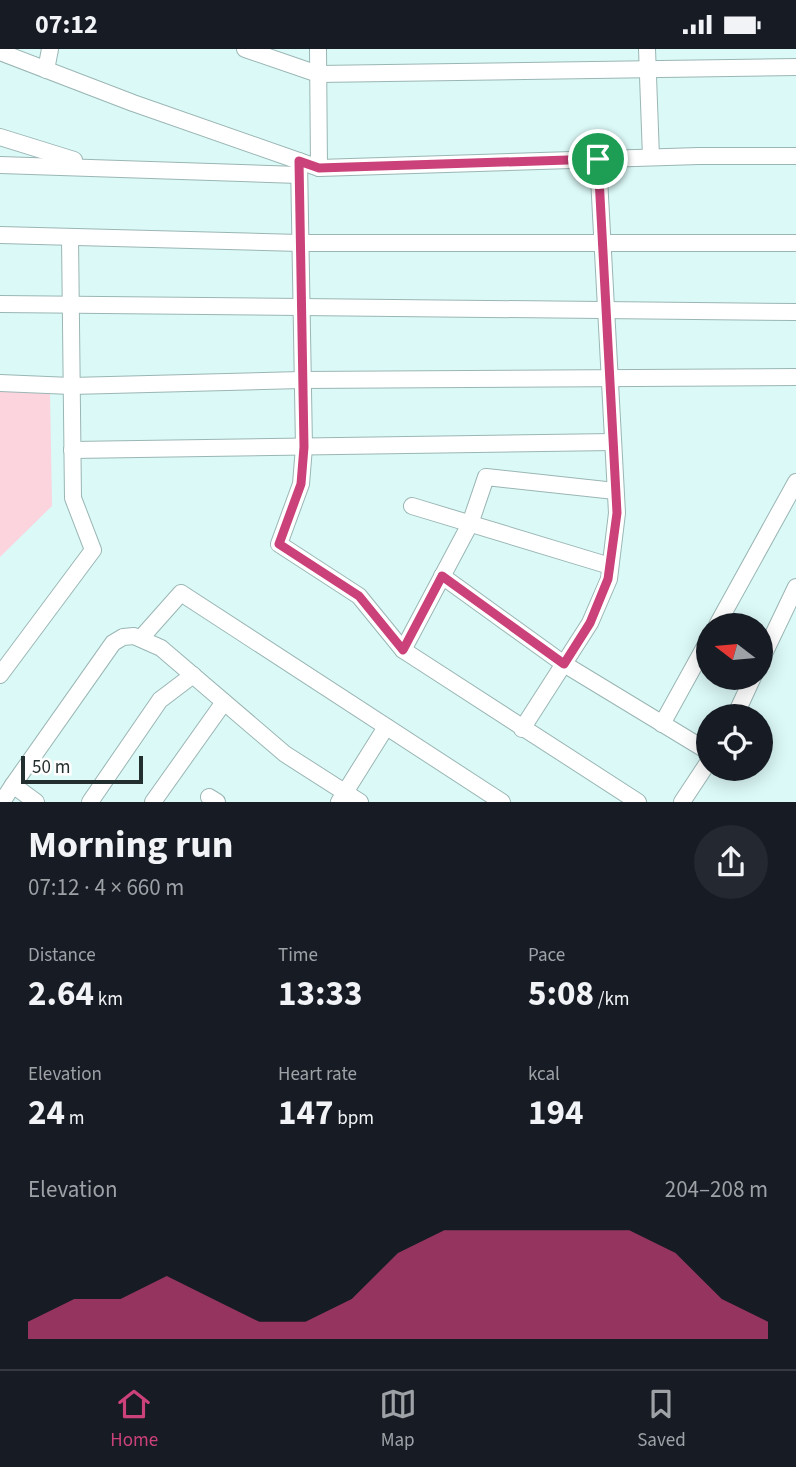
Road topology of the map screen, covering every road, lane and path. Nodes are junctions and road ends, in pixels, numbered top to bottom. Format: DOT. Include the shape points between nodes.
graph roads {
  1 [pos="51,49"];
  2 [pos="245,49"];
  3 [pos="318,49"];
  4 [pos="647,49"];
  5 [pos="0,52"];
  6 [pos="796,67"];
  7 [pos="649,69"];
  8 [pos="46,70"];
  9 [pos="318,74"];
  10 [pos="0,137"];
  11 [pos="796,156"];
  12 [pos="651,157"];
  13 [pos="598,159"];
  14 [pos="0,165"];
  15 [pos="93,166"];
  16 [pos="299,168"];
  17 [pos="319,168"];
  18 [pos="0,236"];
  19 [pos="70,237"];
  20 [pos="300,243"];
  21 [pos="602,243"];
  22 [pos="796,243"];
  23 [pos="0,304"];
  24 [pos="70,304"];
  25 [pos="301,307"];
  26 [pos="606,310"];
  27 [pos="796,312"];
  28 [pos="796,377"];
  29 [pos="609,379"];
  30 [pos="301,380"];
  31 [pos="0,383"];
  32 [pos="71,386"];
  33 [pos="613,442"];
  34 [pos="304,447"];
  35 [pos="72,450"];
  36 [pos="796,482"];
  37 [pos="615,491"];
  38 [pos="412,506"];
  39 [pos="789,511"];
  40 [pos="470,523"];
  41 [pos="610,566"];
  42 [pos="442,576"];
  43 [pos="796,587"];
  44 [pos="725,613"];
  45 [pos="774,633"];
  46 [pos="141,638"];
  47 [pos="403,650"];
  48 [pos="696,663"];
  49 [pos="564,664"];
  50 [pos="0,674"];
  51 [pos="193,675"];
  52 [pos="224,702"];
  53 [pos="662,724"];
  54 [pos="386,727"];
  55 [pos="522,729"];
  56 [pos="696,745"];
  57 [pos="696,781"];
  58 [pos="13,785"];
  59 [pos="342,797"];
  60 [pos="2,802"];
  61 [pos="36,802"];
  62 [pos="90,802"];
  63 [pos="153,802"];
  64 [pos="360,802"];
  65 [pos="502,802"];
  66 [pos="638,802"];
  67 [pos="682,802"];
  1 -- 8 [label="street"];
  2 -- 9 [label="street"];
  3 -- 9 [label="street"];
  4 -- 7 [label="street"];
  5 -- 8 [label="street"];
  6 -- 7 [label="street"];
  7 -- 9 [label="street"];
  7 -- 12 [label="street"];
  8 -- 16 [label="street"];
  9 -- 17 [label="street"];
  10 -- 15 [label="street"];
  11 -- 12 [label="street"];
  12 -- 13 [label="street"];
  13 -- 17 [label="street"];
  13 -- 21 [label="street"];
  14 -- 15 [label="street"];
  15 -- 16 [label="street"];
  16 -- 17 [label="street"];
  16 -- 20 [label="street"];
  18 -- 19 [label="street"];
  19 -- 20 [label="street"];
  19 -- 24 [label="street"];
  20 -- 21 [label="street"];
  20 -- 25 [label="street"];
  21 -- 22 [label="street"];
  21 -- 26 [label="street"];
  23 -- 24 [label="street"];
  24 -- 25 [label="street"];
  24 -- 32 [label="street"];
  25 -- 26 [label="street"];
  25 -- 30 [label="street"];
  26 -- 27 [label="street"];
  26 -- 29 [label="street"];
  28 -- 29 [label="street"];
  29 -- 30 [label="street"];
  29 -- 33 [label="street"];
  30 -- 32 [label="street"];
  30 -- 34 [label="street"];
  31 -- 32 [label="street"];
  32 -- 35 [label="street"];
  33 -- 34 [label="street"];
  33 -- 37 [label="street"];
  34 -- 35 [label="street"];
  34 -- 47 [label="street" via="301,484 279,544 359,596"];
  35 -- 50 [label="street" via="73,498 93,550"];
  36 -- 39 [label="street"];
  37 -- 40 [label="street" via="486,477"];
  37 -- 41 [label="street"];
  38 -- 40 [label="street"];
  39 -- 44 [label="street"];
  40 -- 41 [label="street"];
  40 -- 42 [label="street"];
  41 -- 49 [label="street" via="590,623"];
  42 -- 47 [label="street"];
  42 -- 49 [label="street"];
  43 -- 45 [label="street"];
  46 -- 51 [label="street"];
  46 -- 54 [label="street" via="181,593"];
  46 -- 58 [label="street" via="123,637 113,643"];
  47 -- 55 [label="street"];
  48 -- 53 [label="street"];
  49 -- 53 [label="street"];
  49 -- 55 [label="street"];
  51 -- 52 [label="street"];
  51 -- 62 [label="street" via="160,700"];
  52 -- 59 [label="street"];
  52 -- 63 [label="street"];
  53 -- 56 [label="street"];
  54 -- 59 [label="street"];
  54 -- 65 [label="street"];
  55 -- 66 [label="street"];
  57 -- 67 [label="street"];
  58 -- 60 [label="street"];
  58 -- 61 [label="street"];
  59 -- 64 [label="street"];
}
